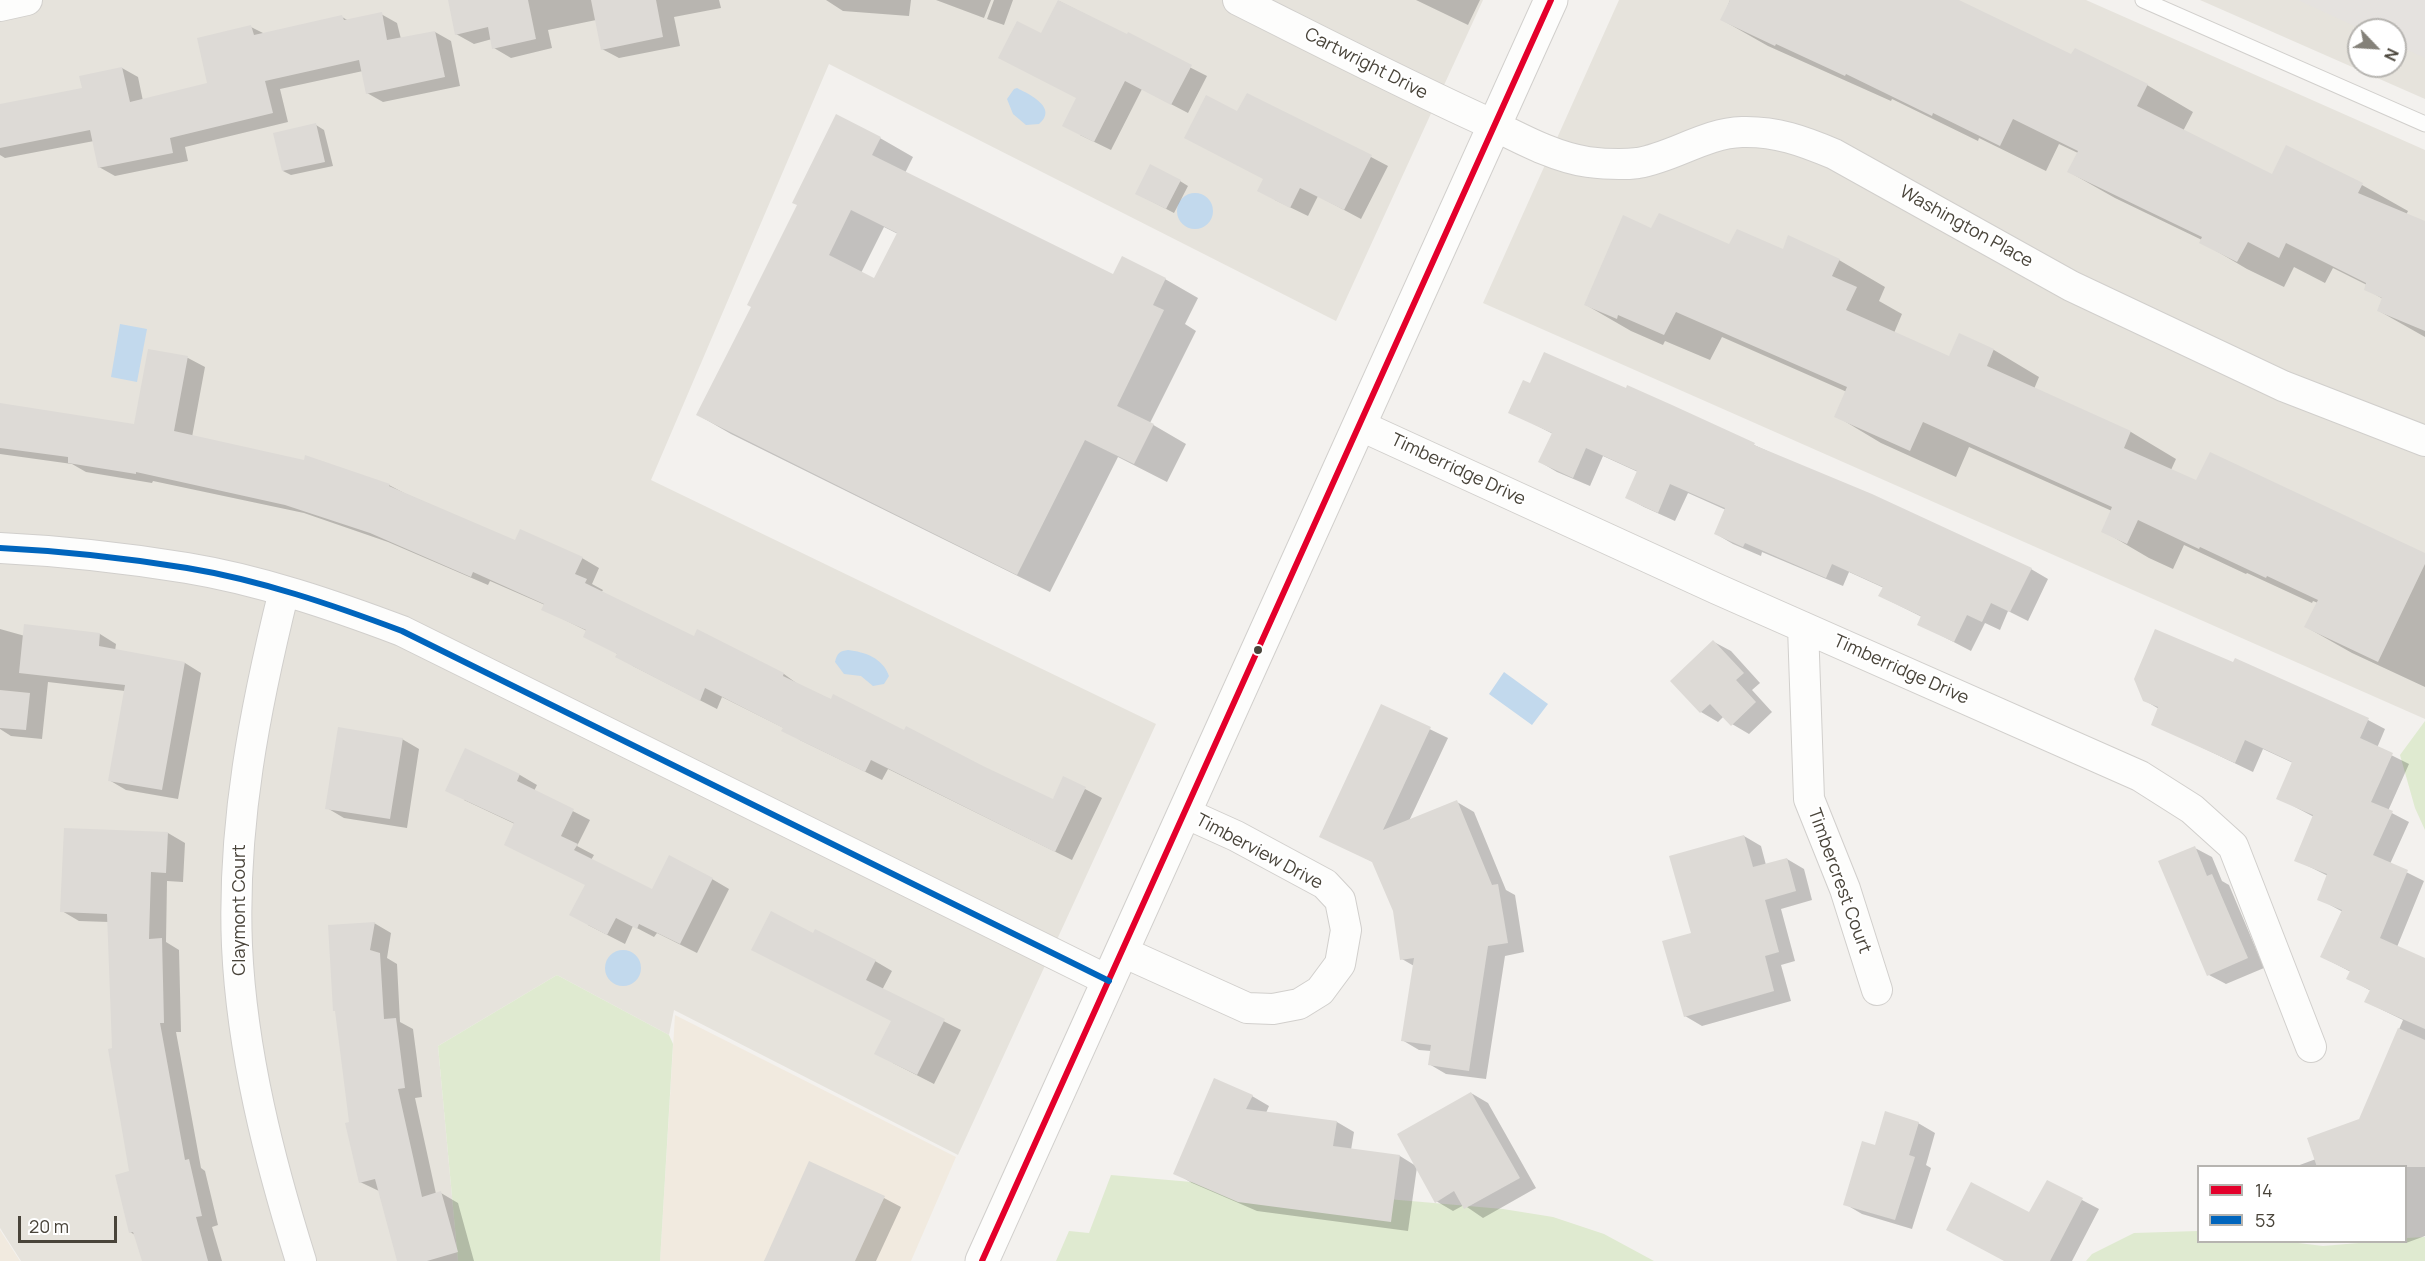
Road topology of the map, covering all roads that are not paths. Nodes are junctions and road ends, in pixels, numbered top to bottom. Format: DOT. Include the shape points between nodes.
graph roads {
  1 [pos="27,0"];
  2 [pos="1238,0"];
  3 [pos="1551,0"];
  4 [pos="2143,0"];
  5 [pos="0,6"];
  6 [pos="2425,124"];
  7 [pos="1494,126"];
  8 [pos="1359,425"];
  9 [pos="2425,441"];
  10 [pos="0,548"];
  11 [pos="284,591"];
  12 [pos="1803,627"];
  13 [pos="1185,813"];
  14 [pos="1123,952"];
  15 [pos="1109,981"];
  16 [pos="1876,990"];
  17 [pos="2311,1047"];
  18 [pos="301,1261"];
  19 [pos="982,1261"];
  1 -- 5 [label="street"];
  2 -- 7 [label="street, Cartwright Drive"];
  3 -- 7 [label="street"];
  4 -- 6 [label="lane"];
  7 -- 8 [label="street"];
  7 -- 9 [label="street, Washington Place" via="1586,162 1611,164 1639,163 1709,138 1740,132 1793,137 1834,154 2071,286 2283,386"];
  8 -- 12 [label="street, Timberridge Drive"];
  8 -- 13 [label="street"];
  10 -- 11 [label="street" via="70,552 189,568"];
  11 -- 15 [label="street" via="402,631"];
  11 -- 18 [label="street, Claymont Court" via="254,721 243,795 237,945 249,1060 268,1147"];
  12 -- 16 [label="street, Timbercrest Court" via="1809,799 1845,889"];
  12 -- 17 [label="street, Timberridge Drive" via="2140,776 2192,809 2233,846"];
  13 -- 14 [label="street"];
  13 -- 14 [label="street, Timberview Drive" via="1325,884 1340,900 1347,930 1340,964 1320,991 1299,1004 1247,1008"];
  14 -- 15 [label="street"];
  15 -- 19 [label="street"];
}
